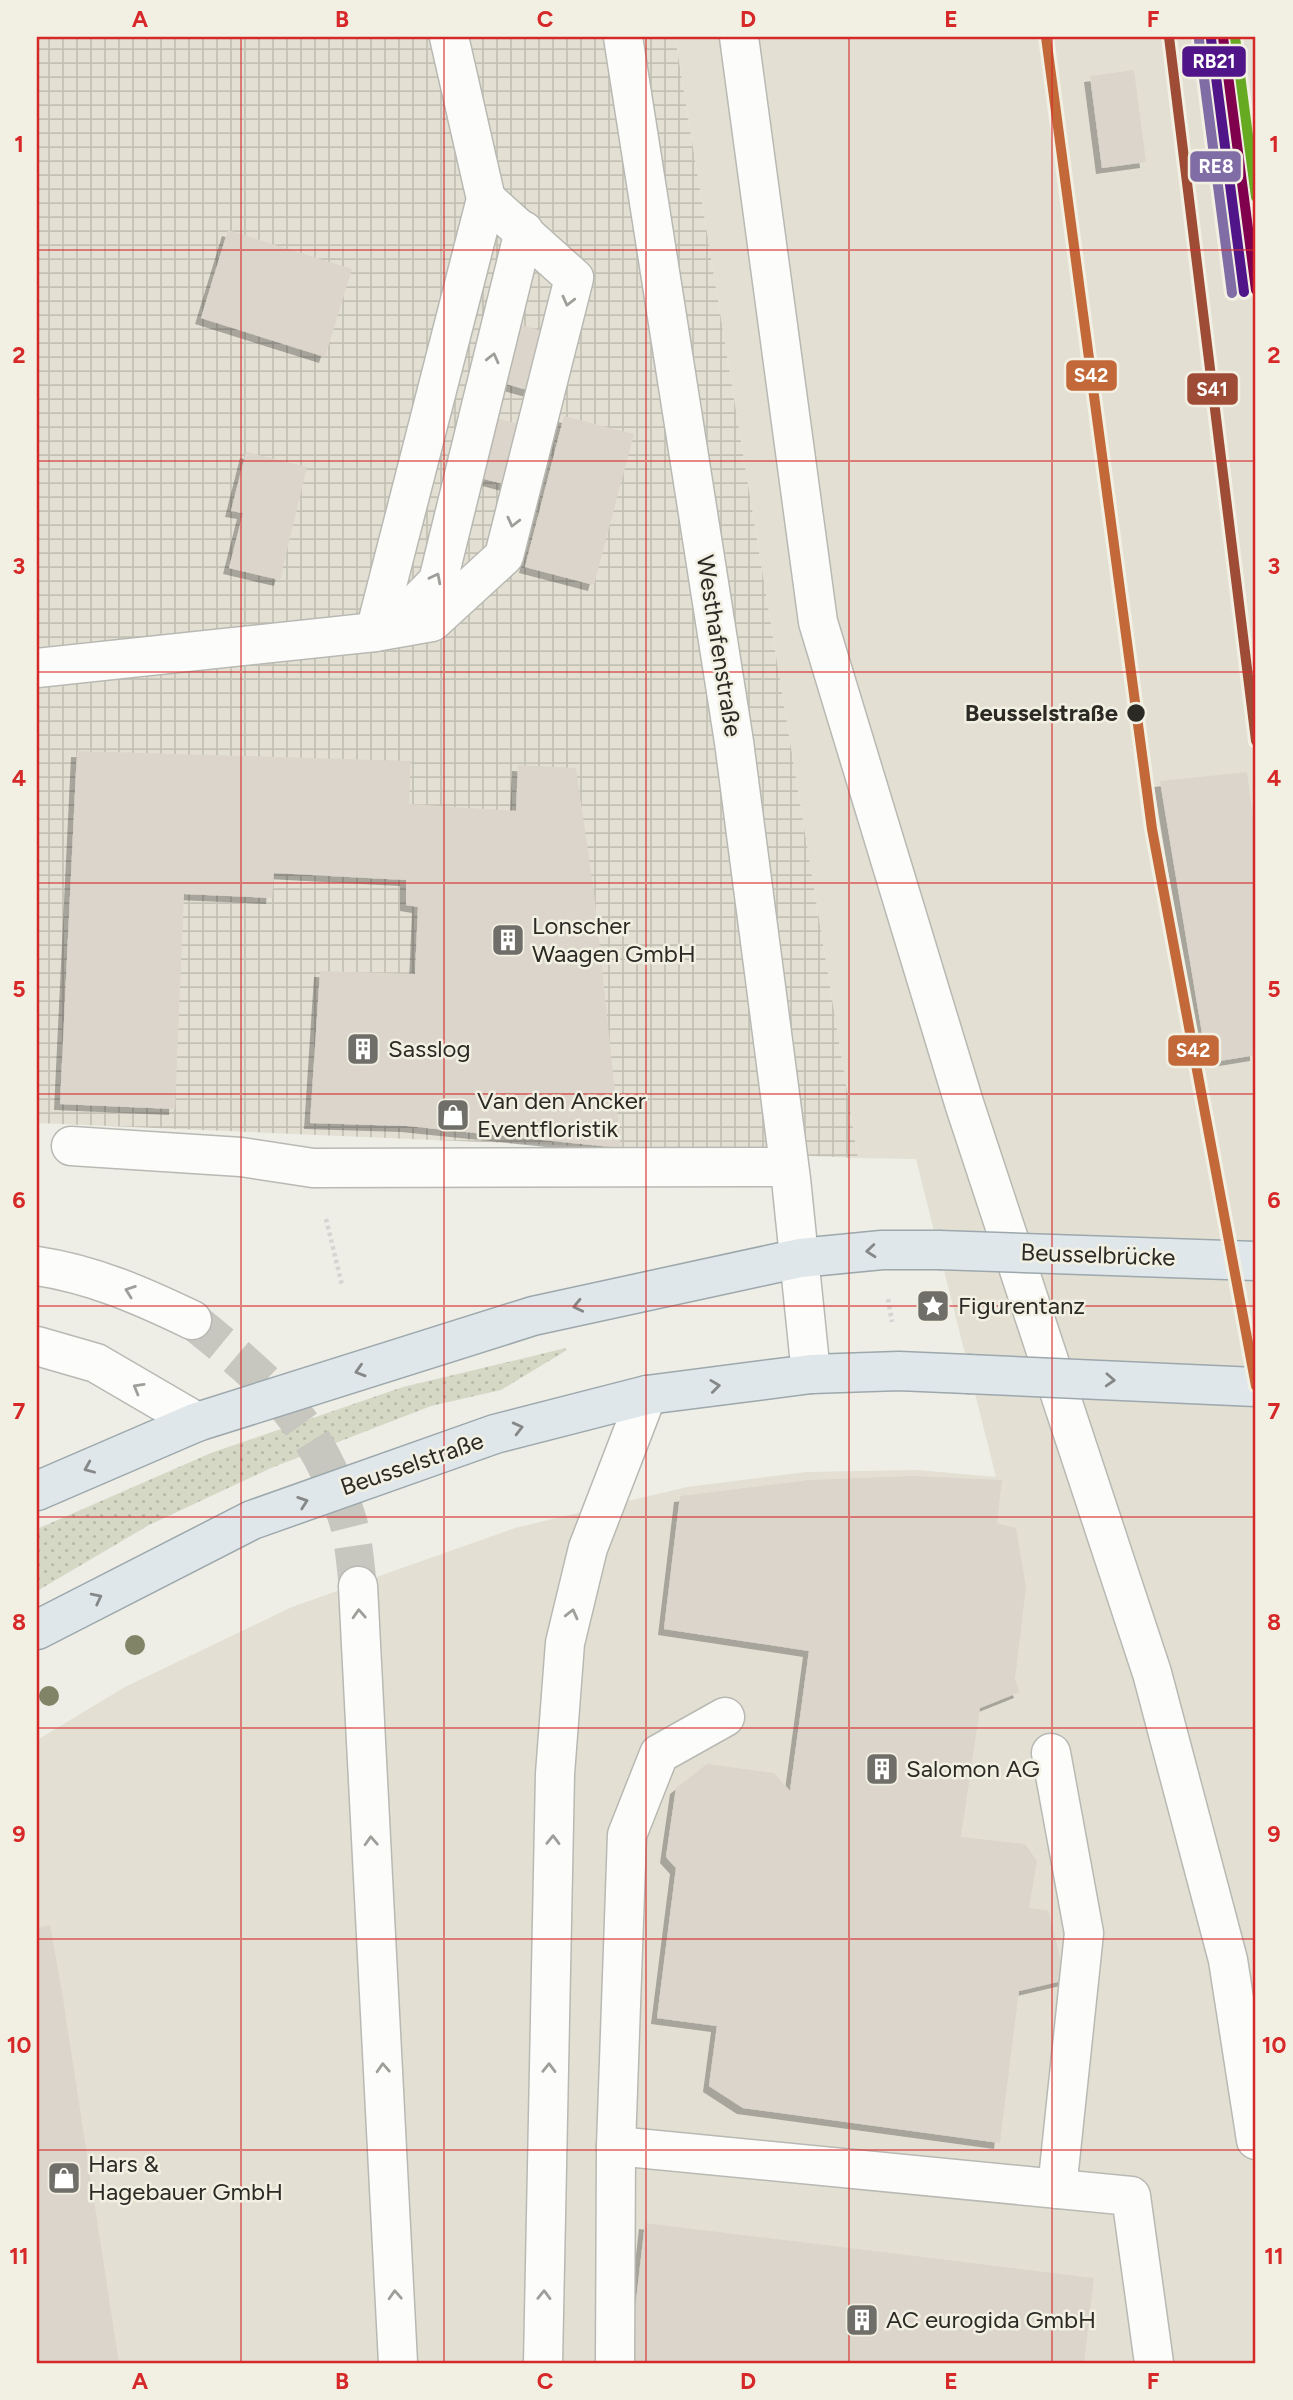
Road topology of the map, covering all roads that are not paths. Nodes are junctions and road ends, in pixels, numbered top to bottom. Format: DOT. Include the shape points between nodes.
graph roads {
  1 [pos="449,37"];
  2 [pos="623,37"];
  3 [pos="739,37"];
  4 [pos="486,199"];
  5 [pos="524,231"];
  6 [pos="383,630"];
  7 [pos="37,668"];
  8 [pos="71,1146"];
  9 [pos="789,1167"];
  10 [pos="800,1258"];
  11 [pos="1256,1261"];
  12 [pos="37,1266"];
  13 [pos="192,1320"];
  14 [pos="37,1346"];
  15 [pos="811,1374"];
  16 [pos="1256,1387"];
  17 [pos="648,1395"];
  18 [pos="197,1422"];
  19 [pos="37,1491"];
  20 [pos="358,1586"];
  21 [pos="37,1630"];
  22 [pos="724,1717"];
  23 [pos="1051,1753"];
  24 [pos="1256,2140"];
  25 [pos="617,2146"];
  26 [pos="1057,2189"];
  27 [pos="398,2363"];
  28 [pos="543,2363"];
  29 [pos="615,2363"];
  30 [pos="1154,2363"];
  1 -- 4 [label="street"];
  2 -- 9 [label="street, Westhafenstraße" via="734,743"];
  3 -- 24 [label="street" via="818,622 964,1102 1152,1673 1228,1960"];
  4 -- 5 [label="street"];
  4 -- 6 [label="street"];
  6 -- 5 [label="street, one-way" via="438,581"];
  5 -- 6 [label="street, one-way" via="574,278 504,556 432,622"];
  6 -- 7 [label="street"];
  8 -- 9 [label="street" via="241,1157 313,1168"];
  9 -- 10 [label="street, Westhafenstraße"];
  11 -- 10 [label="main road, Beusselbrücke, one-way, bridge" via="939,1250"];
  10 -- 15 [label="street"];
  10 -- 18 [label="main road, one-way" via="533,1316"];
  13 -- 12 [label="street, one-way" via="134,1292 62,1269"];
  18 -- 14 [label="street, one-way" via="96,1363"];
  15 -- 16 [label="main road, Beusselstraße, one-way, bridge" via="899,1371"];
  17 -- 15 [label="main road, Beusselstraße, one-way"];
  21 -- 17 [label="main road, Beusselstraße, one-way" via="252,1520 495,1434"];
  28 -- 17 [label="street, one-way" via="555,1774 565,1643 588,1548"];
  18 -- 19 [label="main road, one-way"];
  27 -- 20 [label="street, one-way"];
  22 -- 25 [label="street" via="659,1754 628,1835"];
  23 -- 26 [label="street" via="1084,1933"];
  25 -- 26 [label="street"];
  25 -- 29 [label="street"];
  26 -- 30 [label="street" via="1131,2196"];
}
